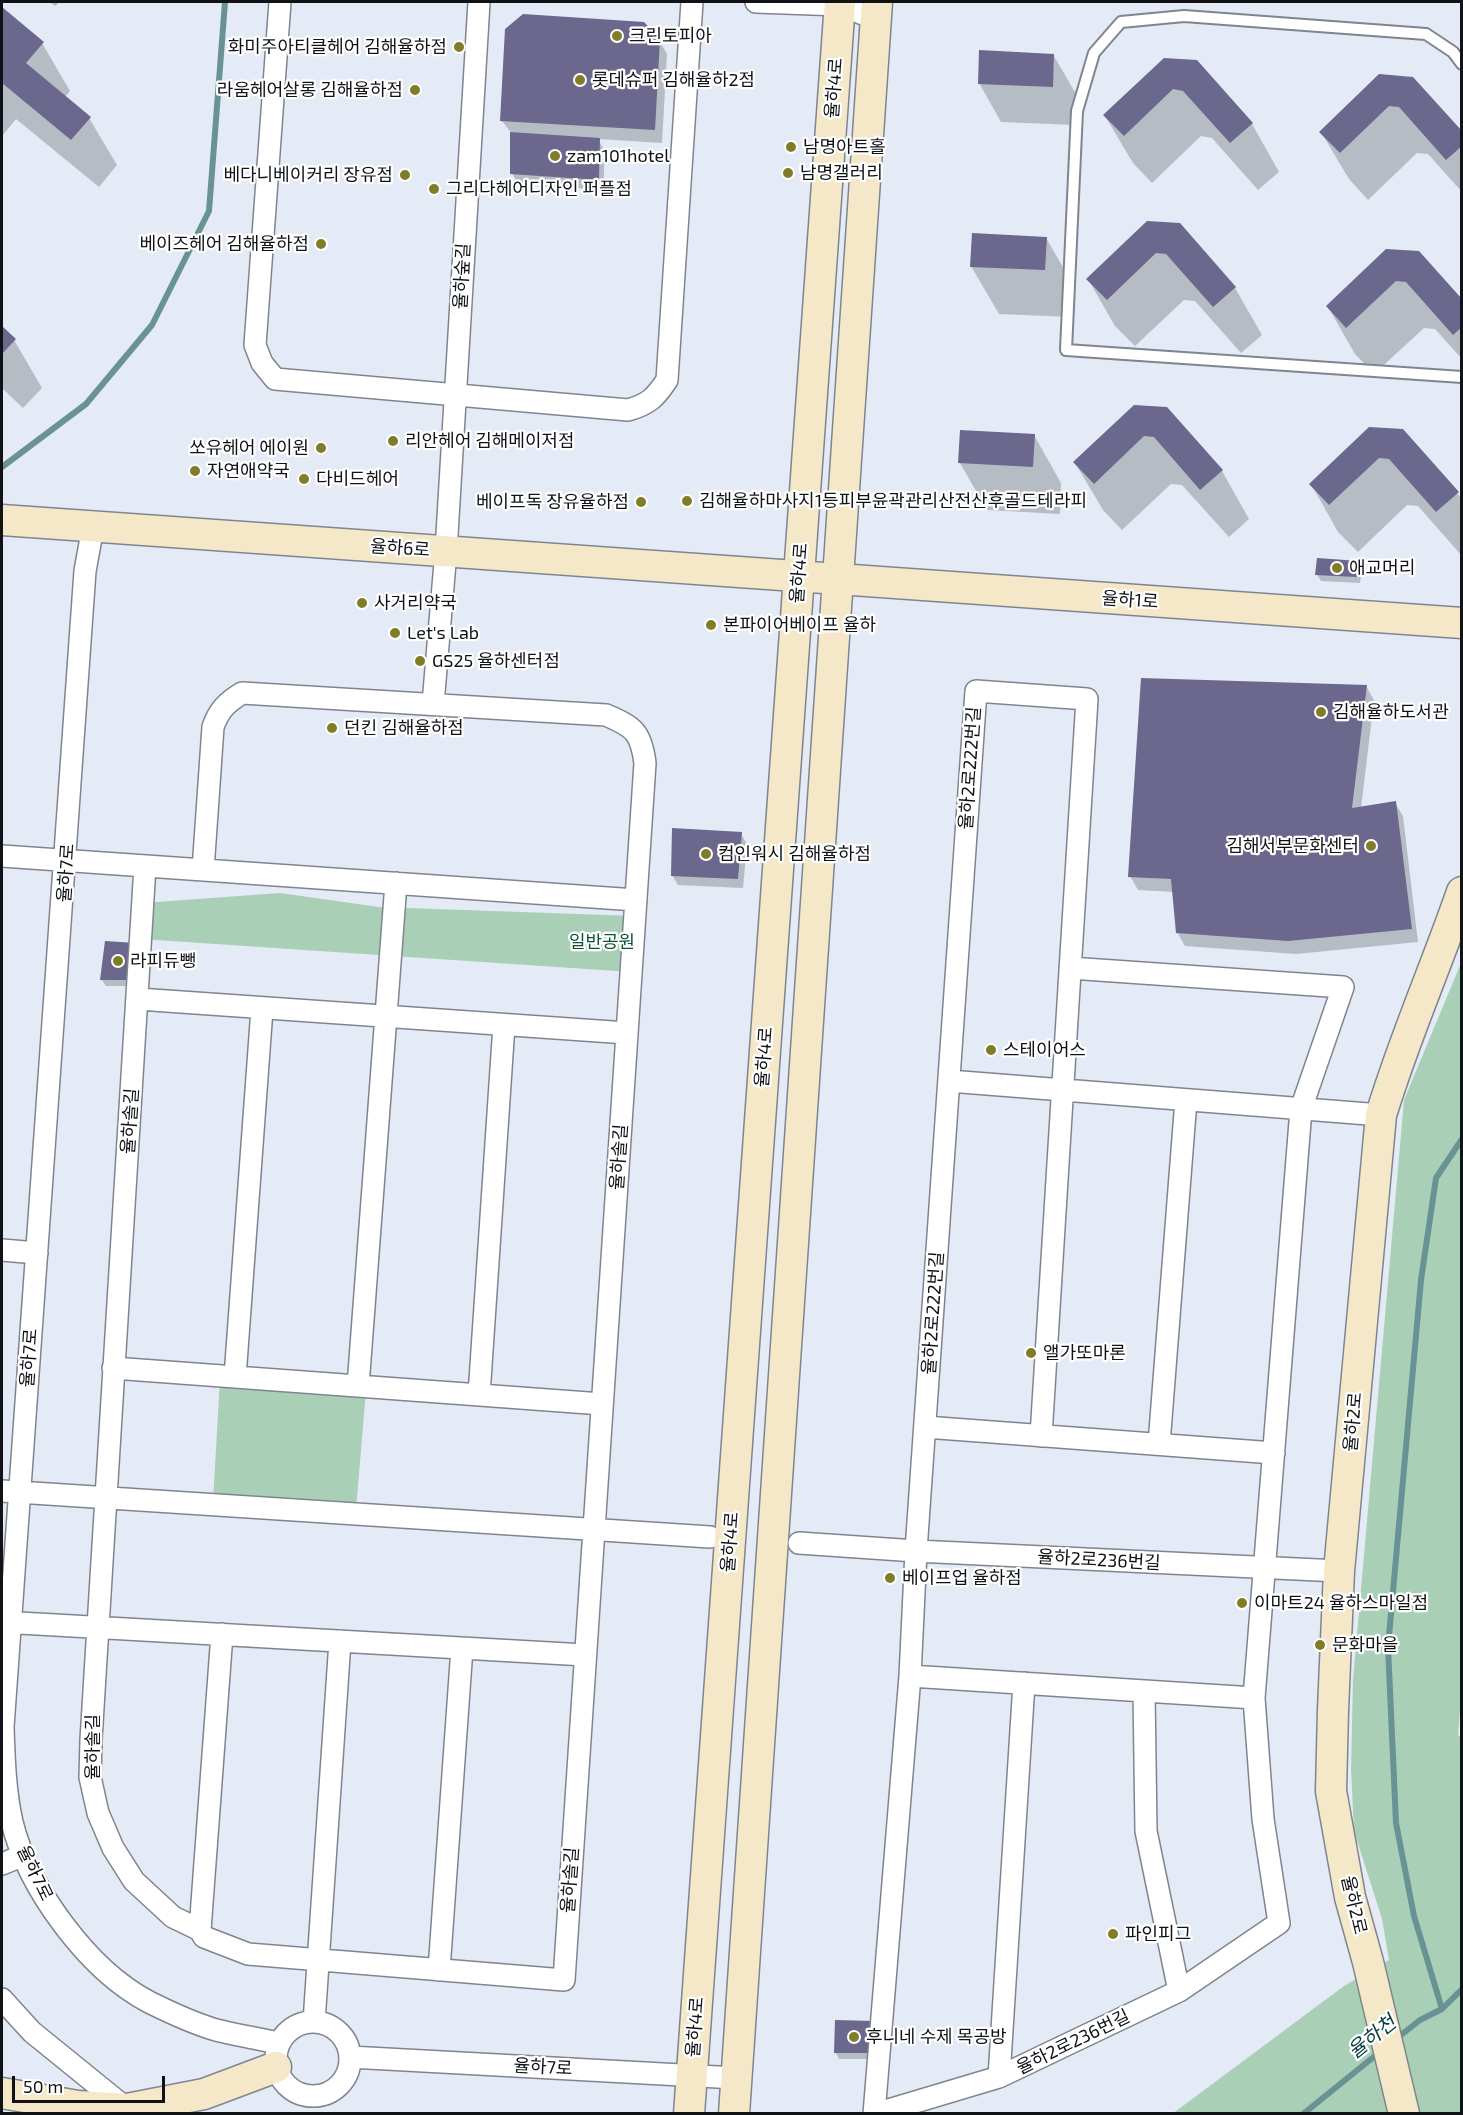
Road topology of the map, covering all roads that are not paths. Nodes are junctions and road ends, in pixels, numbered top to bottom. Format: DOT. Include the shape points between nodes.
graph roads {
  1 [pos="280,2"];
  2 [pos="479,2"];
  3 [pos="692,2"];
  4 [pos="756,2"];
  5 [pos="840,3"];
  6 [pos="877,10"];
  7 [pos="1461,64"];
  8 [pos="1461,377"];
  9 [pos="455,395"];
  10 [pos="2,520"];
  11 [pos="93,527"];
  12 [pos="446,551"];
  13 [pos="799,576"];
  14 [pos="838,579"];
  15 [pos="1461,623"];
  16 [pos="433,704"];
  17 [pos="2,856"];
  18 [pos="67,860"];
  19 [pos="145,866"];
  20 [pos="203,870"];
  21 [pos="396,883"];
  22 [pos="1461,892"];
  23 [pos="636,900"];
  24 [pos="1070,968"];
  25 [pos="138,999"];
  26 [pos="262,1009"];
  27 [pos="386,1017"];
  28 [pos="504,1025"];
  29 [pos="627,1033"];
  30 [pos="949,1081"];
  31 [pos="1063,1090"];
  32 [pos="1186,1100"];
  33 [pos="1302,1108"];
  34 [pos="1381,1114"];
  35 [pos="2,1250"];
  36 [pos="37,1253"];
  37 [pos="113,1368"];
  38 [pos="235,1377"];
  39 [pos="358,1386"];
  40 [pos="479,1395"];
  41 [pos="602,1404"];
  42 [pos="925,1427"];
  43 [pos="1041,1436"];
  44 [pos="1159,1444"];
  45 [pos="1274,1453"];
  46 [pos="11,1491"];
  47 [pos="105,1497"];
  48 [pos="594,1530"];
  49 [pos="710,1537"];
  50 [pos="799,1543"];
  51 [pos="916,1551"];
  52 [pos="1263,1568"];
  53 [pos="1340,1571"];
  54 [pos="6,1622"];
  55 [pos="98,1628"];
  56 [pos="222,1634"];
  57 [pos="340,1641"];
  58 [pos="462,1648"];
  59 [pos="585,1655"];
  60 [pos="910,1676"];
  61 [pos="1024,1683"];
  62 [pos="1144,1691"];
  63 [pos="1254,1698"];
  64 [pos="24,1855"];
  65 [pos="2,1864"];
  66 [pos="200,1930"];
  67 [pos="318,1960"];
  68 [pos="439,1970"];
  69 [pos="1179,1991"];
  70 [pos="2,1999"];
  71 [pos="314,2022"];
  72 [pos="277,2055"];
  73 [pos="350,2057"];
  74 [pos="692,2075"];
  75 [pos="999,2077"];
  76 [pos="736,2078"];
  77 [pos="2,2093"];
  78 [pos="127,2109"];
  79 [pos="689,2114"];
  80 [pos="734,2114"];
  81 [pos="875,2114"];
  82 [pos="1404,2114"];
  1 -- 9 [label="street" via="255,345 262,363 275,379"];
  2 -- 9 [label="street, 율하숲길"];
  3 -- 9 [label="street" via="667,380 644,405 628,410"];
  4 -- 5 [label="street"];
  5 -- 6 [label="street"];
  5 -- 13 [label="main road, 율하4로"];
  6 -- 14 [label="main road, 율하4로"];
  7 -- 8 [label="lane" via="1453,52 1426,34 1184,16 1120,22 1094,53 1077,111 1066,350"];
  9 -- 12 [label="street, 율하숲길"];
  10 -- 11 [label="main road, 율하6로"];
  11 -- 12 [label="main road, 율하6로"];
  11 -- 18 [label="street, 율하7로" via="85,571"];
  12 -- 13 [label="main road, 율하6로"];
  12 -- 16 [label="street, 율하숲길"];
  13 -- 14 [label="main road, 율하1로"];
  13 -- 74 [label="main road, 율하4로"];
  14 -- 15 [label="main road, 율하1로"];
  14 -- 76 [label="main road, 율하4로"];
  16 -- 20 [label="street, 율하솔길" via="242,693 227,702 213,728"];
  16 -- 23 [label="street, 율하솔길" via="606,715 631,727 639,737 645,763"];
  17 -- 18 [label="street"];
  18 -- 19 [label="street"];
  18 -- 36 [label="street, 율하7로"];
  19 -- 20 [label="street"];
  19 -- 25 [label="street, 율하솔길"];
  20 -- 21 [label="street"];
  21 -- 23 [label="street"];
  21 -- 27 [label="street"];
  22 -- 34 [label="main road, 율하2로"];
  23 -- 29 [label="street, 율하솔길"];
  24 -- 30 [label="street, 율하2로222번길" via="1086,699 976,691"];
  24 -- 31 [label="street, 율하2로222번길"];
  24 -- 33 [label="street" via="1342,987"];
  25 -- 26 [label="street"];
  25 -- 37 [label="street, 율하솔길"];
  26 -- 27 [label="street"];
  26 -- 38 [label="street"];
  27 -- 28 [label="street"];
  27 -- 39 [label="street"];
  28 -- 29 [label="street"];
  28 -- 40 [label="street"];
  29 -- 41 [label="street, 율하솔길"];
  30 -- 31 [label="street"];
  30 -- 42 [label="street, 율하2로222번길"];
  31 -- 32 [label="street"];
  31 -- 43 [label="street, 율하2로222번길"];
  32 -- 33 [label="street"];
  32 -- 44 [label="street"];
  33 -- 34 [label="street"];
  33 -- 45 [label="street"];
  34 -- 53 [label="main road, 율하2로"];
  35 -- 36 [label="street"];
  36 -- 46 [label="street, 율하7로"];
  37 -- 38 [label="street"];
  37 -- 47 [label="street, 율하솔길"];
  38 -- 39 [label="street"];
  39 -- 40 [label="street"];
  40 -- 41 [label="street"];
  41 -- 48 [label="street, 율하솔길"];
  42 -- 43 [label="street"];
  42 -- 51 [label="street, 율하2로222번길"];
  43 -- 44 [label="street"];
  44 -- 45 [label="street"];
  45 -- 52 [label="street"];
  46 -- 47 [label="street"];
  46 -- 54 [label="street, 율하7로"];
  47 -- 48 [label="street"];
  47 -- 55 [label="street, 율하솔길"];
  48 -- 49 [label="street"];
  48 -- 59 [label="street, 율하솔길"];
  50 -- 51 [label="street"];
  51 -- 52 [label="street, 율하2로236번길"];
  51 -- 60 [label="street, 율하2로236번길"];
  52 -- 53 [label="street, 율하2로236번길"];
  52 -- 63 [label="street, 율하2로236번길"];
  53 -- 82 [label="main road, 율하2로" via="1331,1791 1350,1897"];
  54 -- 55 [label="street"];
  54 -- 64 [label="street, 율하7로" via="4,1759 12,1822"];
  55 -- 56 [label="street"];
  55 -- 66 [label="street, 율하솔길" via="90,1777 98,1813 113,1848 134,1881 173,1917"];
  56 -- 57 [label="street"];
  56 -- 66 [label="street"];
  57 -- 58 [label="street"];
  57 -- 67 [label="street"];
  58 -- 59 [label="street"];
  58 -- 68 [label="street"];
  59 -- 68 [label="street, 율하솔길" via="564,1980"];
  60 -- 61 [label="street"];
  60 -- 81 [label="street, 율하2로236번길"];
  61 -- 62 [label="street"];
  61 -- 75 [label="street, 율하2로236번길"];
  62 -- 63 [label="street"];
  62 -- 69 [label="street" via="1146,1831"];
  63 -- 69 [label="street, 율하2로236번길" via="1263,1819 1279,1923"];
  64 -- 65 [label="street"];
  64 -- 72 [label="street, 율하7로" via="46,1900 92,1958 123,1986 149,2002"];
  66 -- 67 [label="street, 율하솔길" via="204,1937 248,1954"];
  67 -- 68 [label="street, 율하솔길"];
  67 -- 71 [label="street"];
  69 -- 75 [label="street, 율하2로236번길"];
  70 -- 78 [label="street" via="32,2032"];
  71 -- 72 [label="street" via="285,2033"];
  71 -- 73 [label="street" via="331,2026 341,2034"];
  72 -- 73 [label="street" via="281,2078 289,2088 311,2096 334,2090 349,2069"];
  72 -- 78 [label="main road" via="204,2094"];
  73 -- 74 [label="street, 율하7로"];
  74 -- 76 [label="street, 율하7로"];
  74 -- 79 [label="main road, 율하4로"];
  75 -- 81 [label="street, 율하2로236번길"];
  76 -- 80 [label="main road, 율하4로"];
  77 -- 78 [label="main road" via="78,2106"];
}
